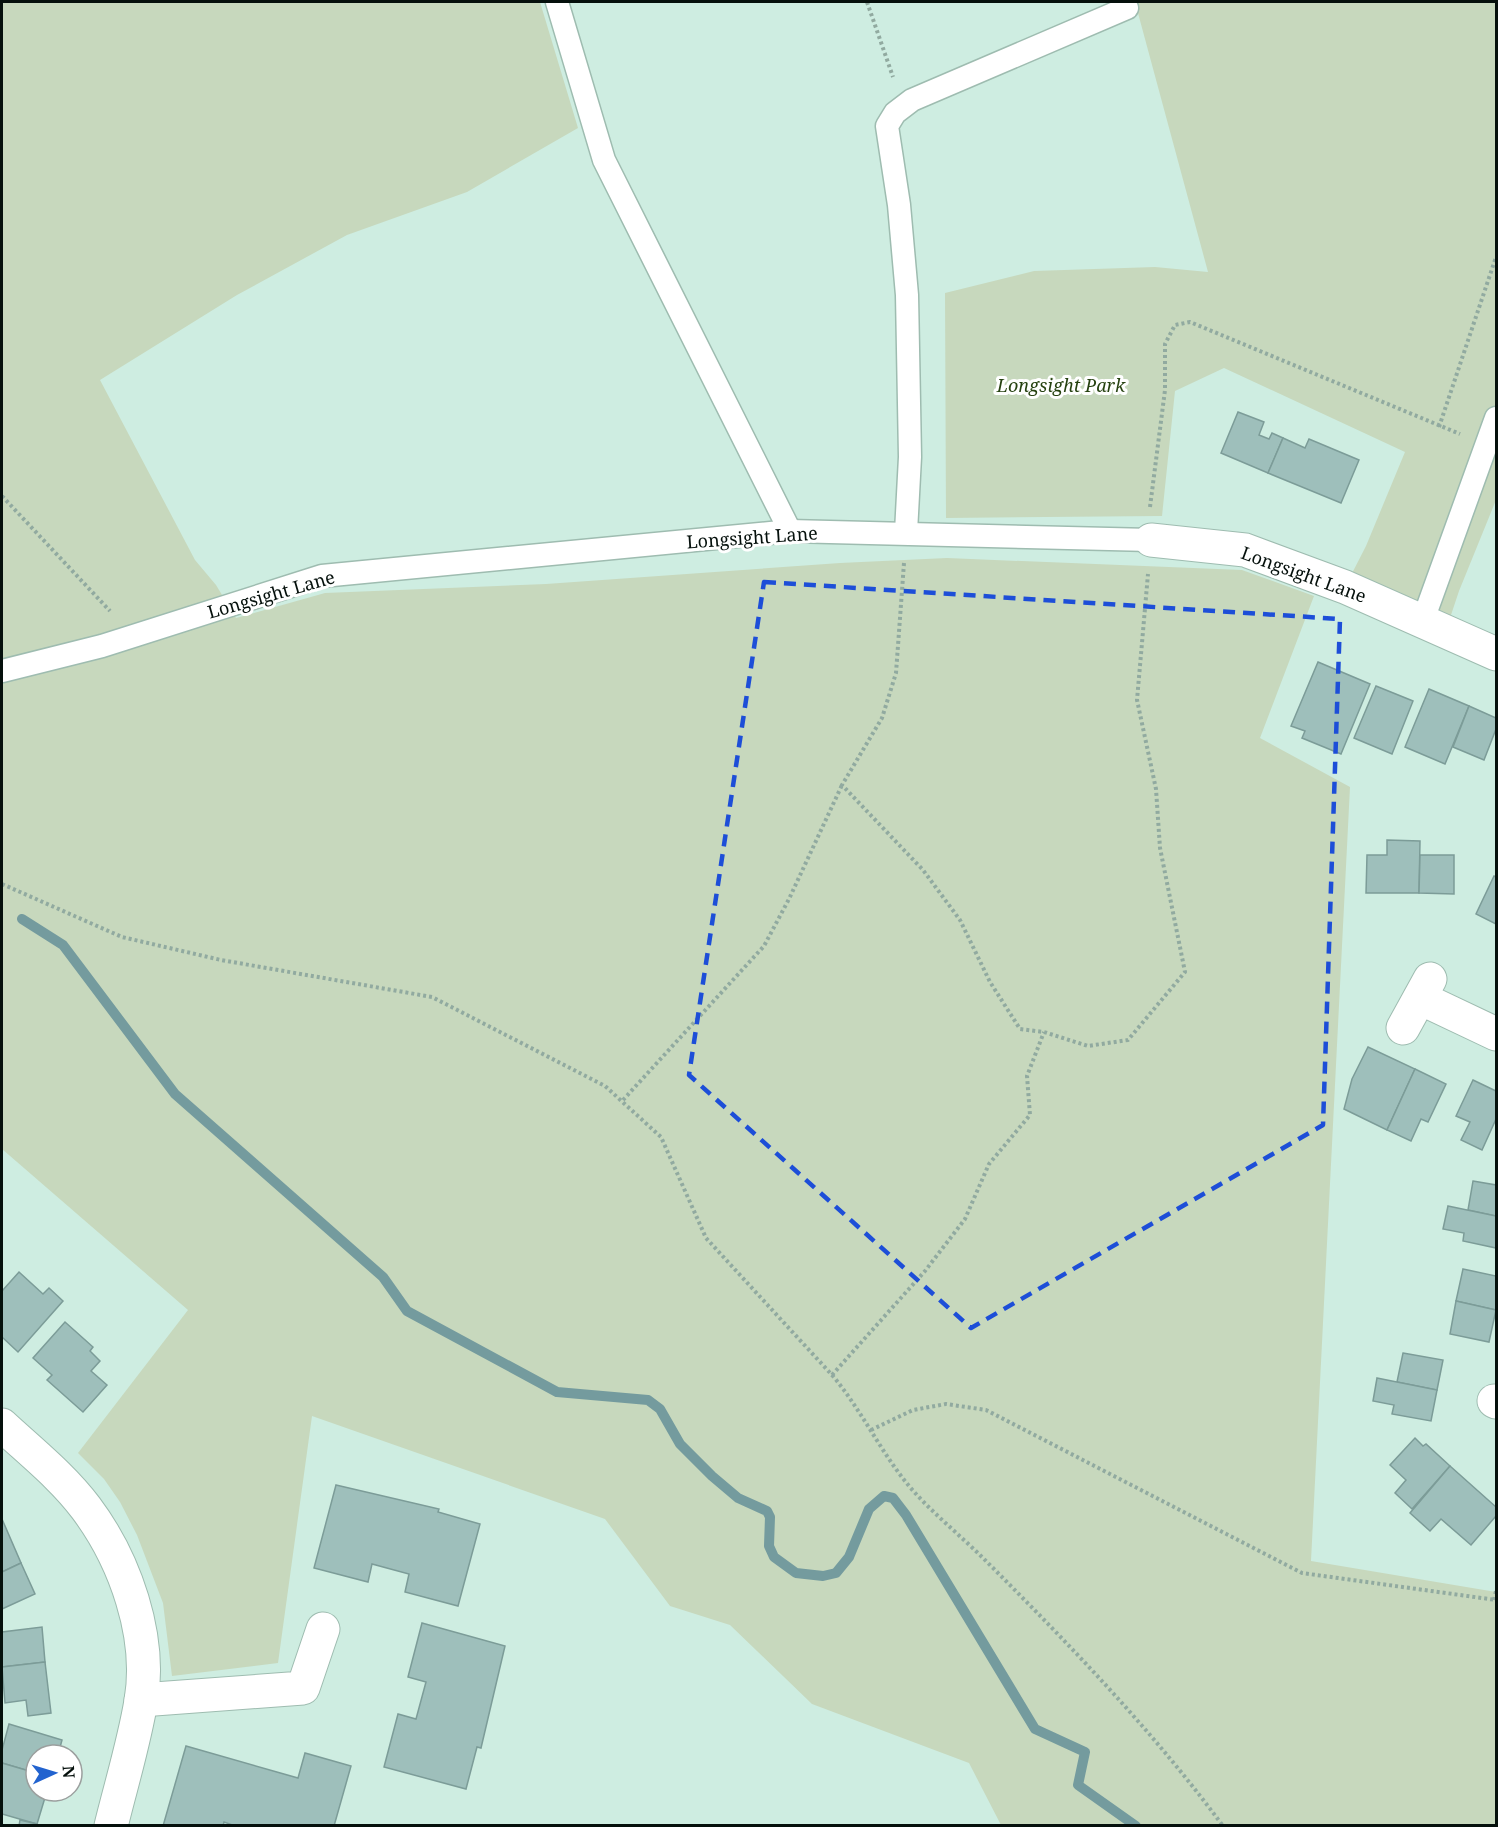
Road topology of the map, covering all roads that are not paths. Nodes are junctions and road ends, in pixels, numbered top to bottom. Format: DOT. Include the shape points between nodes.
graph roads {
  1 [pos="557,2"];
  2 [pos="1127,8"];
  3 [pos="1497,418"];
  4 [pos="790,531"];
  5 [pos="906,532"];
  6 [pos="1150,540"];
  7 [pos="1424,620"];
  8 [pos="1497,654"];
  9 [pos="2,671"];
  10 [pos="1403,1028"];
  11 [pos="1497,1034"];
  12 [pos="2,1425"];
  13 [pos="323,1629"];
  14 [pos="141,1700"];
  15 [pos="111,1826"];
  1 -- 4 [label="lane" via="604,160"];
  2 -- 5 [label="lane" via="912,100 887,126 907,295 910,457"];
  3 -- 7 [label="lane"];
  4 -- 5 [label="lane, Longsight Lane"];
  4 -- 9 [label="lane, Longsight Lane" via="322,576 134,635"];
  5 -- 6 [label="lane, Longsight Lane"];
  6 -- 7 [label="street, Longsight Lane" via="1245,550"];
  7 -- 8 [label="street, Longsight Lane"];
  10 -- 11 [label="street" via="1425,988"];
  12 -- 14 [label="street" via="86,1507 112,1550 133,1601 141,1648"];
  13 -- 14 [label="street" via="303,1688"];
  14 -- 15 [label="street"];
}
